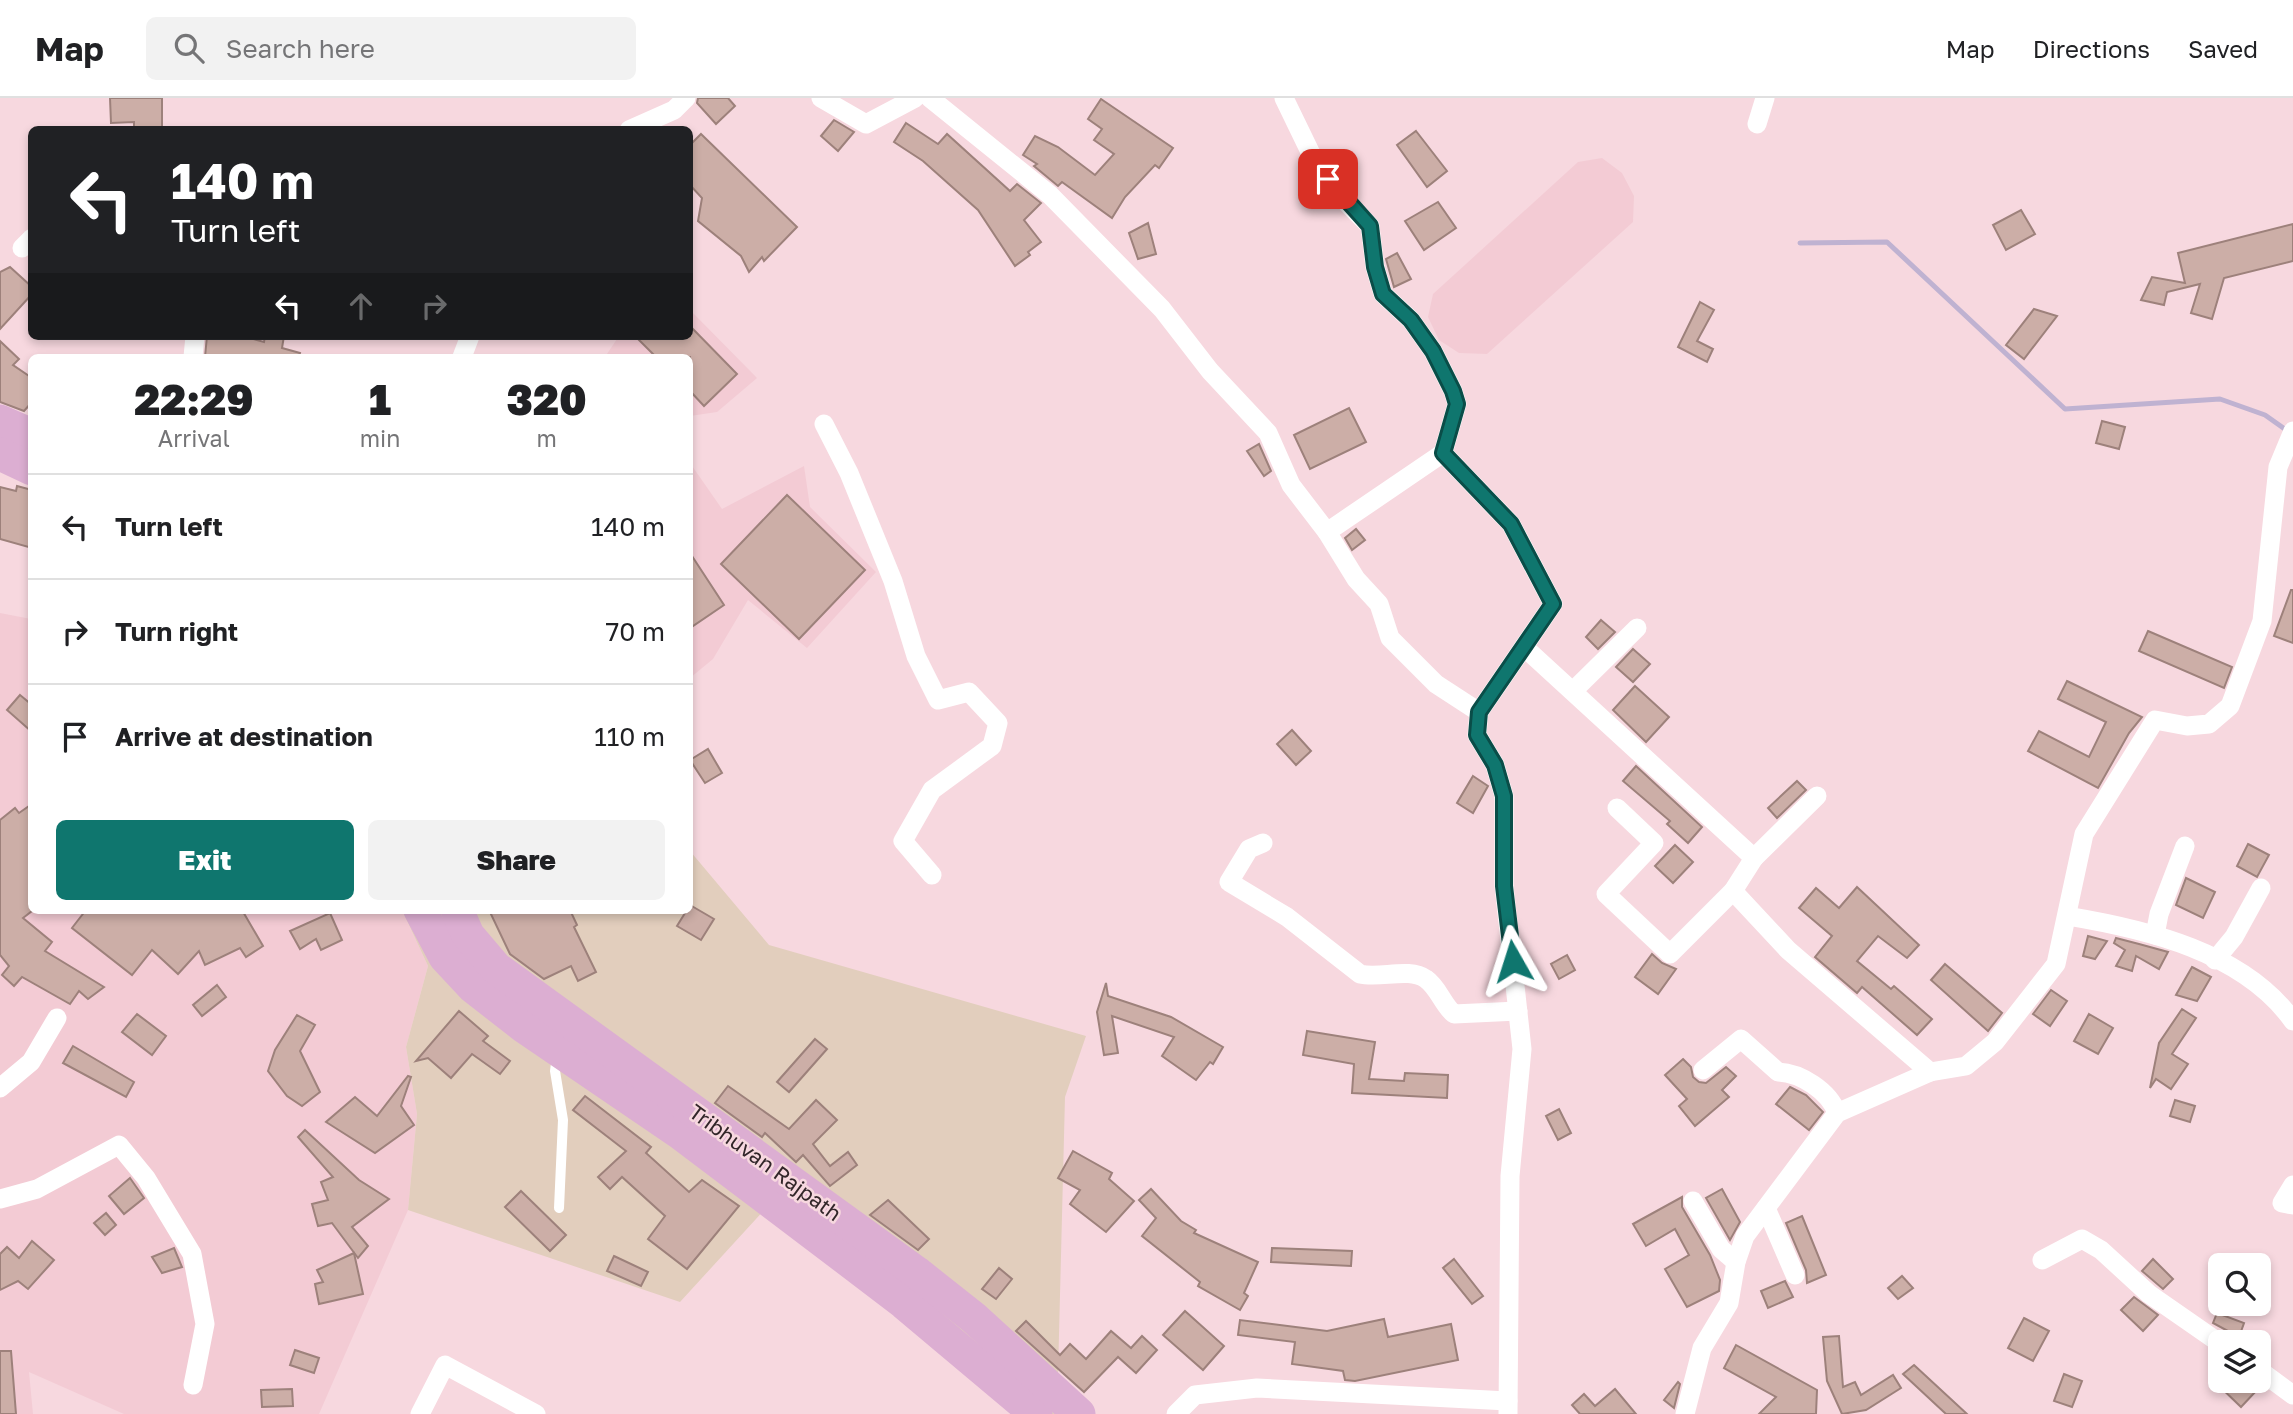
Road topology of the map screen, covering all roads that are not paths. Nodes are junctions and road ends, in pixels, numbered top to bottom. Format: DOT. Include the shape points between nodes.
graph roads {
  1 [pos="686,98"];
  2 [pos="821,98"];
  3 [pos="915,98"];
  4 [pos="930,98"];
  5 [pos="1284,98"];
  6 [pos="1765,98"];
  7 [pos="1757,124"];
  8 [pos="638,126"];
  9 [pos="0,421"];
  10 [pos="824,424"];
  11 [pos="28,433"];
  12 [pos="2292,433"];
  13 [pos="1443,453"];
  14 [pos="0,454"];
  15 [pos="28,467"];
  16 [pos="1326,532"];
  17 [pos="1637,628"];
  18 [pos="1524,647"];
  19 [pos="1574,690"];
  20 [pos="1479,712"];
  21 [pos="1817,796"];
  22 [pos="1617,808"];
  23 [pos="1263,843"];
  24 [pos="2185,846"];
  25 [pos="1754,858"];
  26 [pos="932,875"];
  27 [pos="2261,888"];
  28 [pos="1733,891"];
  29 [pos="422,914"];
  30 [pos="459,914"];
  31 [pos="2067,915"];
  32 [pos="2155,935"];
  33 [pos="2215,960"];
  34 [pos="1518,1011"];
  35 [pos="57,1018"];
  36 [pos="2293,1021"];
  37 [pos="567,1039"];
  38 [pos="1703,1070"];
  39 [pos="1930,1072"];
  40 [pos="0,1088"];
  41 [pos="1838,1113"];
  42 [pos="2293,1185"];
  43 [pos="0,1199"];
  44 [pos="1693,1201"];
  45 [pos="2293,1205"];
  46 [pos="559,1208"];
  47 [pos="1766,1208"];
  48 [pos="2042,1260"];
  49 [pos="1736,1262"];
  50 [pos="1795,1275"];
  51 [pos="2208,1335"];
  52 [pos="2271,1379"];
  53 [pos="193,1385"];
  54 [pos="2293,1395"];
  55 [pos="1508,1408"];
  56 [pos="420,1414"];
  57 [pos="537,1414"];
  58 [pos="1036,1414"];
  59 [pos="1079,1414"];
  60 [pos="1176,1414"];
  61 [pos="1685,1414"];
  1 -- 8 [label="street" via="674,110"];
  2 -- 3 [label="street" via="866,124"];
  4 -- 16 [label="street" via="1050,195 1162,309 1210,371 1268,433 1291,485"];
  5 -- 13 [label="street" via="1314,160 1370,226 1383,294 1411,320 1453,391 1457,404"];
  6 -- 7 [label="street"];
  9 -- 11 [label="highway"];
  10 -- 26 [label="street" via="849,473 893,581 916,656 938,700 970,692 998,723 992,746 932,790 903,841"];
  12 -- 31 [label="street" via="2278,467 2262,621 2230,706 2208,724 2187,726 2155,720 2084,835"];
  13 -- 16 [label="street"];
  13 -- 18 [label="street" via="1511,524 1553,604"];
  14 -- 15 [label="highway"];
  16 -- 20 [label="street" via="1356,579 1379,604 1390,638 1436,684"];
  17 -- 19 [label="street"];
  18 -- 19 [label="street"];
  18 -- 20 [label="street"];
  19 -- 25 [label="street"];
  20 -- 34 [label="street" via="1477,735 1495,765 1504,796 1504,886"];
  21 -- 25 [label="street"];
  22 -- 28 [label="street" via="1654,843 1606,894 1670,954"];
  23 -- 34 [label="street" via="1249,849 1229,882 1287,917 1360,974 1409,974 1427,979 1454,1014"];
  24 -- 32 [label="street"];
  25 -- 28 [label="street"];
  27 -- 33 [label="street" via="2234,937"];
  28 -- 39 [label="street" via="1787,950"];
  29 -- 37 [label="highway, Tribhuvan Rajpath" via="445,957 473,987"];
  30 -- 37 [label="highway, Tribhuvan Rajpath" via="468,935 496,968"];
  31 -- 32 [label="street"];
  31 -- 39 [label="street" via="2056,964 1995,1042 1966,1066"];
  32 -- 33 [label="street"];
  33 -- 36 [label="street" via="2258,983"];
  34 -- 55 [label="street" via="1522,1049 1510,1175"];
  35 -- 40 [label="street" via="31,1062"];
  37 -- 46 [label="lane" via="555,1071 563,1120"];
  37 -- 58 [label="highway, Tribhuvan Rajpath" via="680,1133 904,1303"];
  37 -- 59 [label="highway, Tribhuvan Rajpath" via="916,1272"];
  38 -- 41 [label="street" via="1741,1039 1778,1072 1791,1072 1820,1090"];
  39 -- 41 [label="street"];
  41 -- 47 [label="street"];
  42 -- 45 [label="street" via="2283,1203"];
  43 -- 53 [label="street" via="37,1189 119,1145 146,1178 192,1254 205,1324"];
  44 -- 49 [label="street" via="1721,1249"];
  47 -- 49 [label="street" via="1745,1237"];
  47 -- 50 [label="street"];
  48 -- 51 [label="street" via="2082,1239"];
  49 -- 61 [label="street" via="1729,1303 1702,1348"];
  52 -- 54 [label="street"];
  55 -- 60 [label="street" via="1257,1388 1195,1395"];
  56 -- 57 [label="street" via="445,1365"];
}
